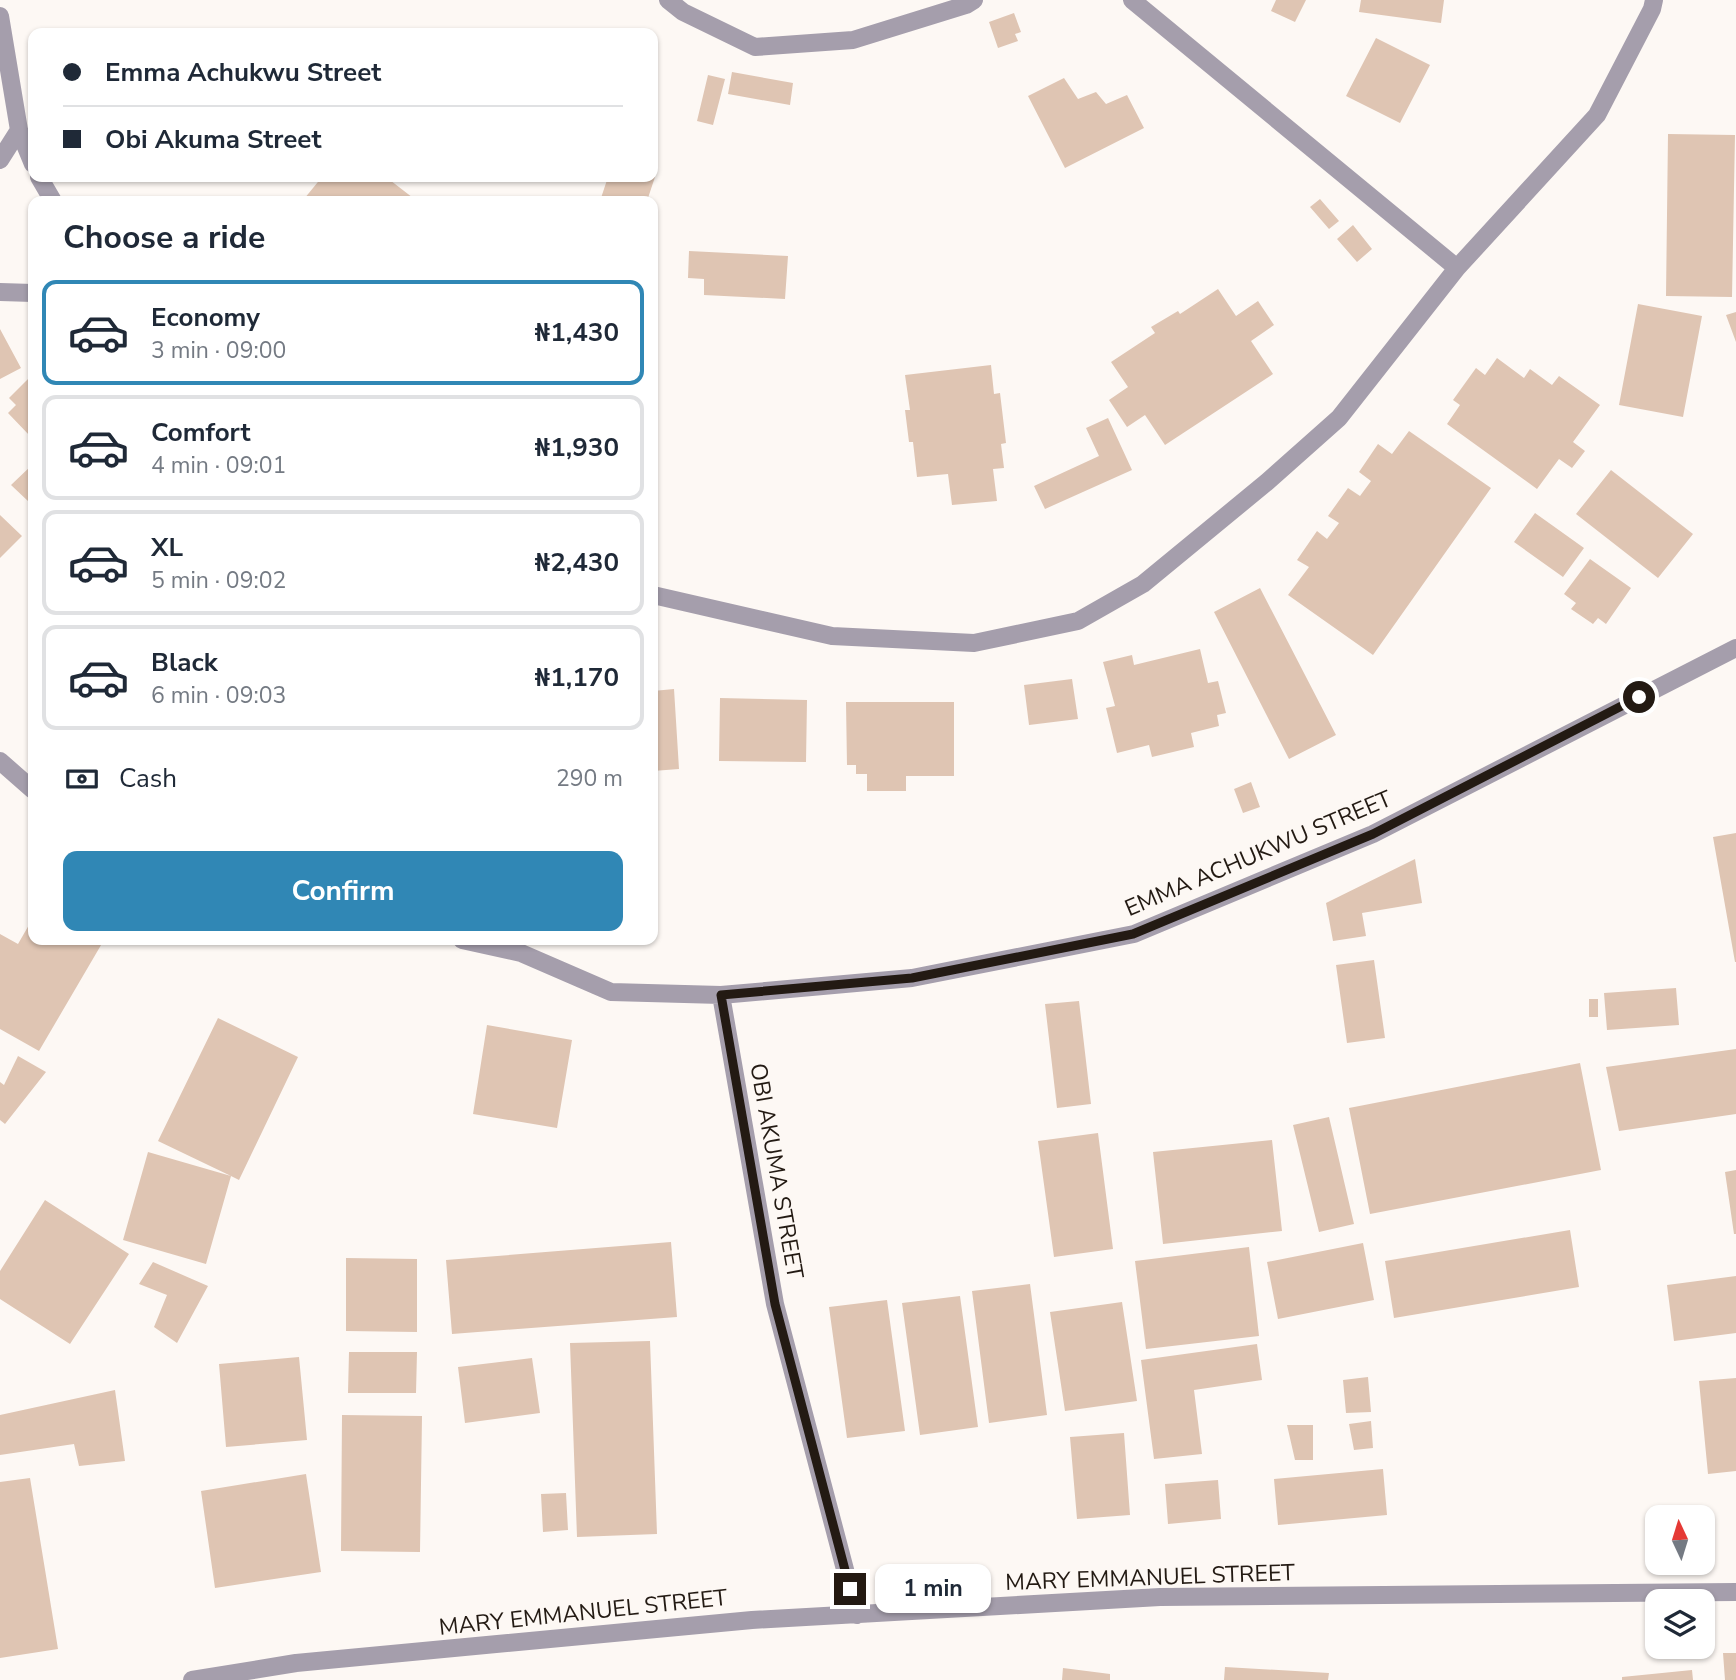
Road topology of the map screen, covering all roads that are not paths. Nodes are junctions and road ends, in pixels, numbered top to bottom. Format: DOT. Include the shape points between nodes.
graph roads {
  1 [pos="668,0"];
  2 [pos="974,0"];
  3 [pos="1132,0"];
  4 [pos="1654,0"];
  5 [pos="0,16"];
  6 [pos="19,130"];
  7 [pos="28,152"];
  8 [pos="0,160"];
  9 [pos="1457,268"];
  10 [pos="0,292"];
  11 [pos="28,293"];
  12 [pos="658,596"];
  13 [pos="1736,648"];
  14 [pos="0,762"];
  15 [pos="28,786"];
  16 [pos="485,945"];
  17 [pos="721,995"];
  18 [pos="1736,1592"];
  19 [pos="857,1615"];
  20 [pos="192,1680"];
  1 -- 2 [label="street" via="682,12 755,47 852,40"];
  3 -- 9 [label="street"];
  4 -- 9 [label="street" via="1597,115"];
  5 -- 6 [label="street"];
  6 -- 7 [label="street"];
  6 -- 8 [label="street"];
  9 -- 12 [label="street" via="1339,418 1143,584 1078,621 974,643 832,636"];
  10 -- 11 [label="street"];
  13 -- 17 [label="street, EMMA ACHUKWU STREET" via="1373,834 1133,934 912,978"];
  14 -- 15 [label="street"];
  16 -- 17 [label="street" via="521,953 611,992"];
  17 -- 19 [label="street, OBI AKUMA STREET" via="775,1304"];
  18 -- 19 [label="street, MARY EMMANUEL STREET" via="1160,1597"];
  19 -- 20 [label="street, MARY EMMANUEL STREET" via="752,1620 296,1663"];
}
